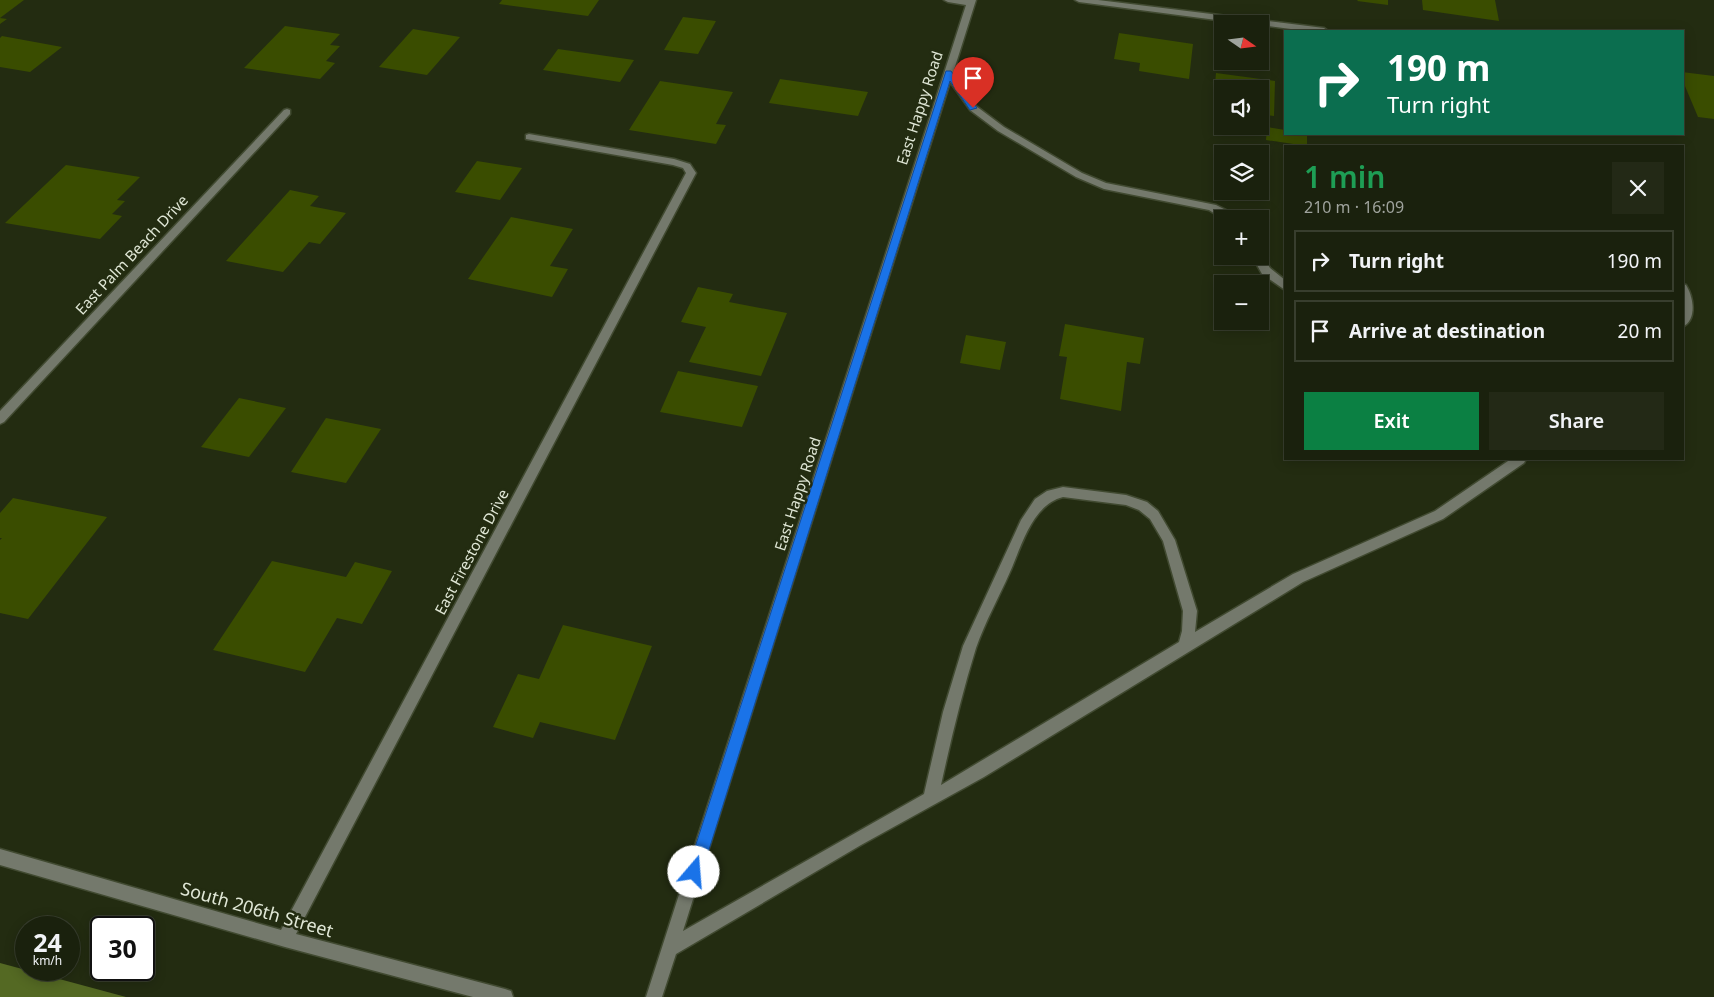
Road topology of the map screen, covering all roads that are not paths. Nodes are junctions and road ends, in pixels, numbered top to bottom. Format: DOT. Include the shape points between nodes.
graph roads {
  1 [pos="948,0"];
  2 [pos="1079,0"];
  3 [pos="971,2"];
  4 [pos="1316,30"];
  5 [pos="949,73"];
  6 [pos="286,112"];
  7 [pos="529,137"];
  8 [pos="1218,210"];
  9 [pos="1262,265"];
  10 [pos="1284,285"];
  11 [pos="1684,290"];
  12 [pos="1684,319"];
  13 [pos="0,419"];
  14 [pos="1519,460"];
  15 [pos="1185,646"];
  16 [pos="931,798"];
  17 [pos="0,857"];
  18 [pos="285,939"];
  19 [pos="670,948"];
  20 [pos="505,997"];
  21 [pos="654,997"];
  1 -- 3 [label="street"];
  2 -- 4 [label="street"];
  3 -- 5 [label="street, East Happy Road"];
  5 -- 8 [label="street" via="973,108 1001,129 1079,175 1104,186"];
  5 -- 19 [label="street, East Happy Road"];
  6 -- 13 [label="street, East Palm Beach Drive"];
  7 -- 18 [label="street, East Firestone Drive" via="674,162 687,166 691,173"];
  9 -- 10 [label="street"];
  11 -- 12 [label="street" via="1688,294 1688,311"];
  14 -- 15 [label="street" via="1439,515 1298,578"];
  15 -- 16 [label="street"];
  15 -- 16 [label="street" via="1190,611 1169,540 1154,515 1144,506 1126,500 1063,492 1051,495 1039,503 1025,524 970,646 950,712"];
  16 -- 19 [label="street"];
  17 -- 18 [label="street, South 206th Street"];
  18 -- 20 [label="street, South 206th Street"];
  19 -- 21 [label="street, East Happy Road"];
}
